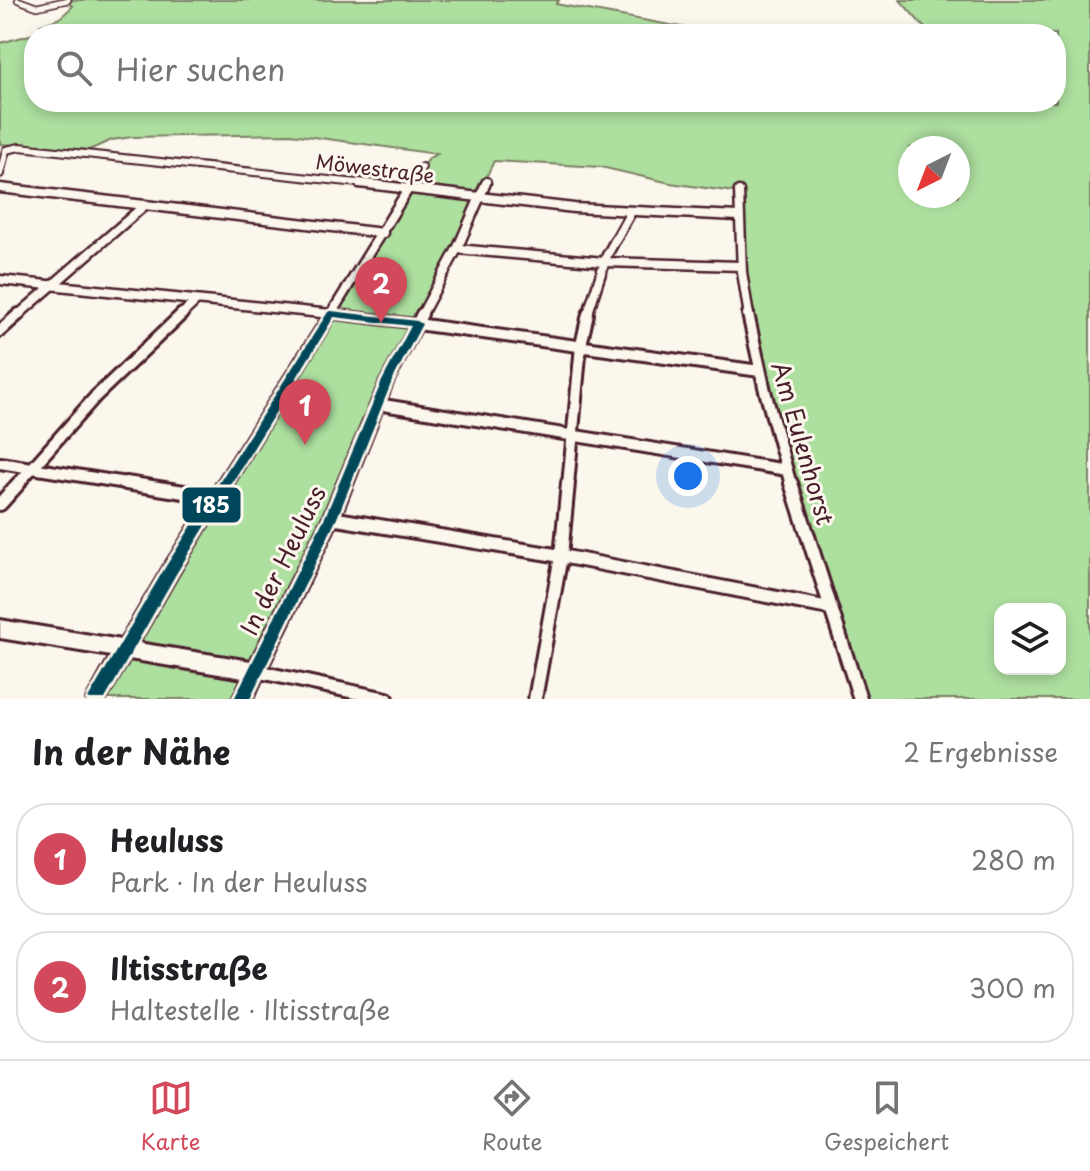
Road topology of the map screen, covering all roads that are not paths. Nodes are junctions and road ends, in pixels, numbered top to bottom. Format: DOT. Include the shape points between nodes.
graph roads {
  1 [pos="18,0"];
  2 [pos="68,0"];
  3 [pos="422,167"];
  4 [pos="0,174"];
  5 [pos="487,181"];
  6 [pos="0,188"];
  7 [pos="410,188"];
  8 [pos="739,191"];
  9 [pos="480,197"];
  10 [pos="145,205"];
  11 [pos="631,212"];
  12 [pos="738,216"];
  13 [pos="383,233"];
  14 [pos="457,249"];
  15 [pos="605,262"];
  16 [pos="740,266"];
  17 [pos="0,280"];
  18 [pos="51,286"];
  19 [pos="196,301"];
  20 [pos="331,314"];
  21 [pos="417,324"];
  22 [pos="0,331"];
  23 [pos="581,345"];
  24 [pos="760,371"];
  25 [pos="377,404"];
  26 [pos="571,433"];
  27 [pos="0,463"];
  28 [pos="32,469"];
  29 [pos="787,470"];
  30 [pos="216,497"];
  31 [pos="0,504"];
  32 [pos="331,518"];
  33 [pos="561,556"];
  34 [pos="829,608"];
  35 [pos="0,629"];
  36 [pos="123,650"];
  37 [pos="255,671"];
  38 [pos="96,699"];
  39 [pos="242,699"];
  40 [pos="387,699"];
  41 [pos="535,699"];
  42 [pos="860,699"];
  1 -- 2 [label="street" via="41,7"];
  3 -- 7 [label="street"];
  4 -- 7 [label="street, Möwestraße" via="8,148"];
  5 -- 9 [label="street, In der Heuluss"];
  6 -- 10 [label="street"];
  7 -- 9 [label="street, Möwestraße"];
  7 -- 13 [label="street"];
  8 -- 12 [label="street, Am Eulenhorst"];
  9 -- 11 [label="street, Möwestraße"];
  9 -- 14 [label="street, In der Heuluss"];
  10 -- 13 [label="street"];
  10 -- 18 [label="street"];
  11 -- 12 [label="street, Möwestraße"];
  11 -- 15 [label="street"];
  12 -- 16 [label="street, Am Eulenhorst"];
  13 -- 20 [label="street"];
  14 -- 15 [label="street"];
  14 -- 21 [label="street, In der Heuluss"];
  15 -- 16 [label="street"];
  15 -- 23 [label="street"];
  16 -- 24 [label="street, Am Eulenhorst"];
  17 -- 18 [label="street"];
  18 -- 19 [label="street"];
  18 -- 22 [label="street"];
  19 -- 20 [label="street"];
  19 -- 28 [label="street" via="96,396"];
  20 -- 21 [label="street"];
  20 -- 30 [label="street"];
  21 -- 23 [label="street"];
  21 -- 25 [label="street, In der Heuluss"];
  23 -- 24 [label="street"];
  23 -- 26 [label="street"];
  24 -- 29 [label="street, Am Eulenhorst"];
  25 -- 26 [label="street"];
  25 -- 32 [label="street, In der Heuluss"];
  26 -- 29 [label="street"];
  26 -- 33 [label="street"];
  27 -- 28 [label="street"];
  28 -- 30 [label="street"];
  28 -- 31 [label="street"];
  29 -- 34 [label="street, Am Eulenhorst"];
  30 -- 36 [label="street"];
  32 -- 33 [label="street"];
  32 -- 37 [label="street, In der Heuluss"];
  33 -- 34 [label="street"];
  33 -- 41 [label="street"];
  34 -- 42 [label="street, Am Eulenhorst"];
  35 -- 36 [label="street"];
  36 -- 37 [label="street"];
  36 -- 38 [label="street"];
  37 -- 39 [label="street, In der Heuluss"];
  37 -- 40 [label="street"];
}
